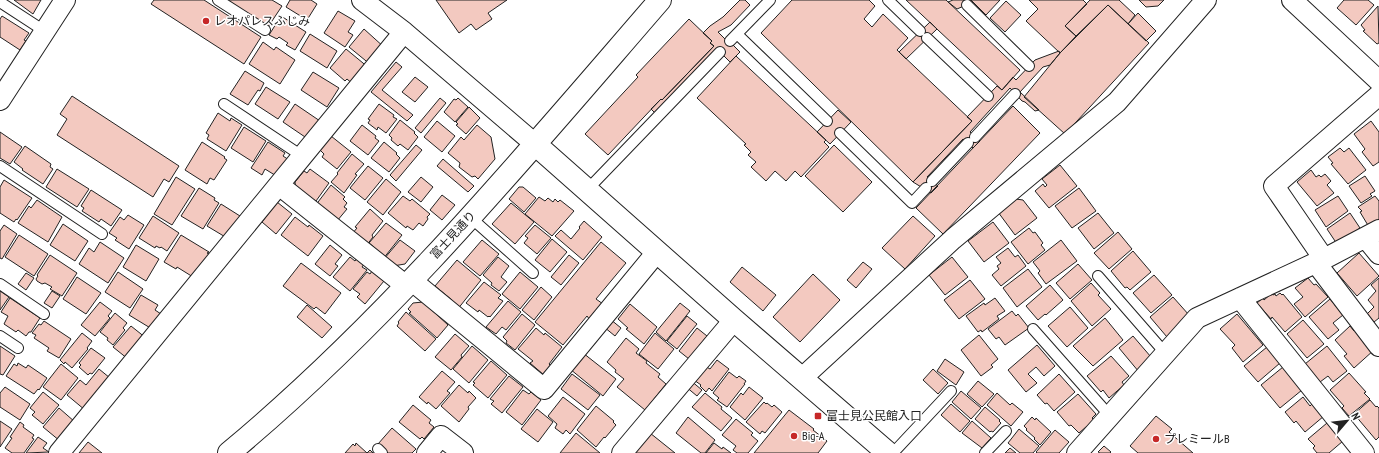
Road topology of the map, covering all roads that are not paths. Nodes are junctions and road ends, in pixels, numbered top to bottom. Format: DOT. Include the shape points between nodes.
graph roads {
  1 [pos="65,0"];
  2 [pos="218,0"];
  3 [pos="362,0"];
  4 [pos="660,0"];
  5 [pos="770,0"];
  6 [pos="888,0"];
  7 [pos="1206,0"];
  8 [pos="1292,0"];
  9 [pos="0,2"];
  10 [pos="967,5"];
  11 [pos="265,30"];
  12 [pos="46,32"];
  13 [pos="404,32"];
  14 [pos="720,52"];
  15 [pos="1030,66"];
  16 [pos="1379,81"];
  17 [pos="3,89"];
  18 [pos="1015,94"];
  19 [pos="1379,95"];
  20 [pos="988,96"];
  21 [pos="224,104"];
  22 [pos="827,121"];
  23 [pos="840,134"];
  24 [pos="535,144"];
  25 [pos="302,156"];
  26 [pos="0,166"];
  27 [pos="279,185"];
  28 [pos="587,190"];
  29 [pos="470,217"];
  30 [pos="102,234"];
  31 [pos="1372,234"];
  32 [pos="657,252"];
  33 [pos="1379,254"];
  34 [pos="1320,261"];
  35 [pos="533,273"];
  36 [pos="1098,276"];
  37 [pos="408,283"];
  38 [pos="0,284"];
  39 [pos="1240,298"];
  40 [pos="44,314"];
  41 [pos="734,320"];
  42 [pos="1033,329"];
  43 [pos="0,336"];
  44 [pos="1379,346"];
  45 [pos="18,348"];
  46 [pos="1166,354"];
  47 [pos="802,378"];
  48 [pos="951,391"];
  49 [pos="1110,416"];
  50 [pos="1006,431"];
  51 [pos="1379,450"];
  52 [pos="59,453"];
  53 [pos="230,453"];
  54 [pos="428,453"];
  55 [pos="463,453"];
  56 [pos="622,453"];
  57 [pos="888,453"];
  58 [pos="892,453"];
  59 [pos="985,453"];
  60 [pos="1077,453"];
  61 [pos="1364,453"];
  62 [pos="1376,453"];
  1 -- 12 [label="street"];
  2 -- 11 [label="lane"];
  3 -- 13 [label="street"];
  4 -- 24 [label="street, 富士見通り"];
  5 -- 22 [label="lane" via="733,38"];
  6 -- 20 [label="lane"];
  7 -- 47 [label="street" via="1117,102 953,239"];
  8 -- 16 [label="street"];
  9 -- 12 [label="lane"];
  10 -- 15 [label="lane"];
  12 -- 17 [label="street"];
  13 -- 24 [label="street"];
  13 -- 25 [label="street"];
  14 -- 28 [label="lane"];
  18 -- 23 [label="lane" via="999,106 972,140 912,203"];
  19 -- 34 [label="street" via="1274,186"];
  21 -- 25 [label="lane"];
  24 -- 28 [label="street"];
  24 -- 29 [label="street, 富士見通り"];
  25 -- 27 [label="street"];
  26 -- 30 [label="lane"];
  27 -- 37 [label="street"];
  27 -- 52 [label="street"];
  28 -- 32 [label="street"];
  29 -- 35 [label="lane"];
  29 -- 37 [label="street, 富士見通り"];
  31 -- 33 [label="street"];
  31 -- 34 [label="street"];
  32 -- 37 [label="street" via="544,389"];
  32 -- 41 [label="street"];
  34 -- 39 [label="street"];
  34 -- 44 [label="street"];
  36 -- 46 [label="lane"];
  37 -- 53 [label="street, 富士見通り" via="312,380"];
  38 -- 40 [label="lane"];
  39 -- 46 [label="street" via="1197,318"];
  39 -- 61 [label="street"];
  41 -- 47 [label="street"];
  41 -- 56 [label="street"];
  42 -- 49 [label="lane"];
  43 -- 45 [label="lane"];
  46 -- 49 [label="street"];
  47 -- 57 [label="street"];
  48 -- 58 [label="lane"];
  49 -- 60 [label="street"];
  50 -- 59 [label="lane"];
  51 -- 62 [label="street"];
  54 -- 55 [label="street" via="442,436"];
}
